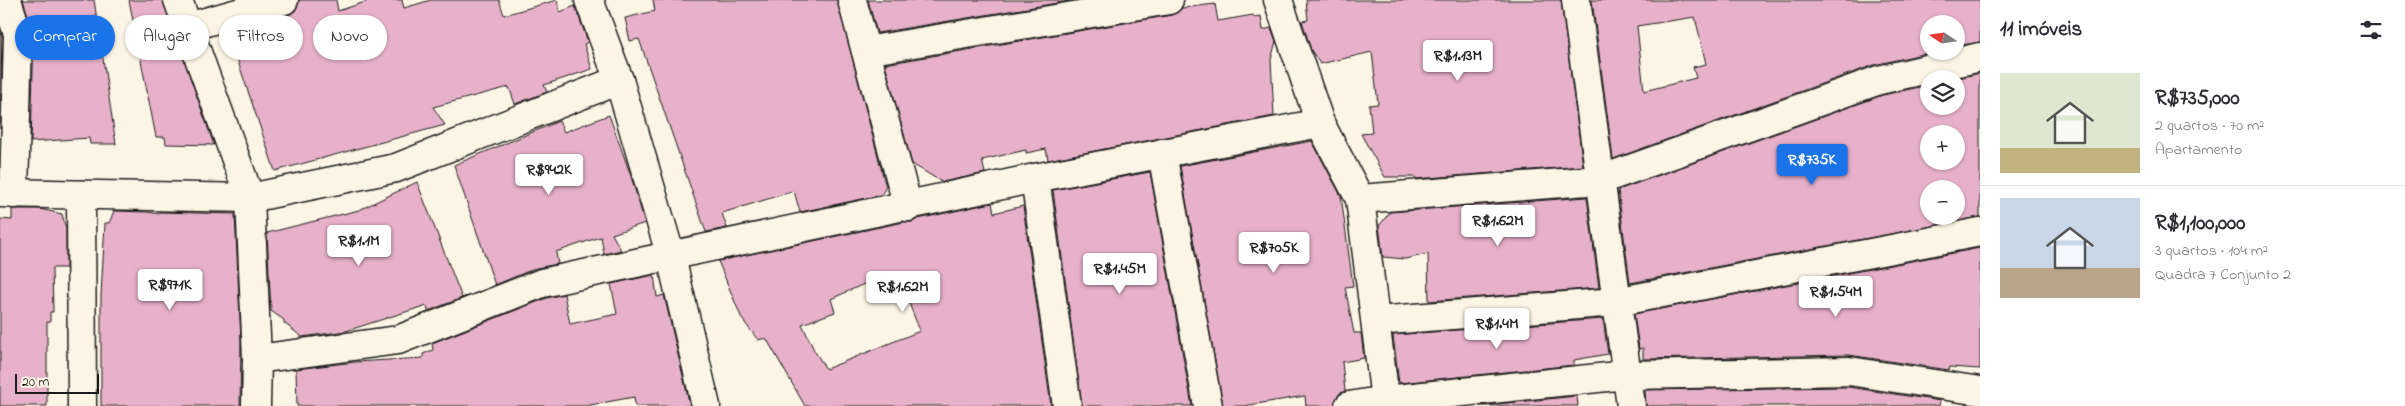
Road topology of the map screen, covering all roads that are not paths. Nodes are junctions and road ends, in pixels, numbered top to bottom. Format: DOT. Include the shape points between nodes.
graph roads {
  1 [pos="7,0"];
  2 [pos="178,0"];
  3 [pos="284,0"];
  4 [pos="589,0"];
  5 [pos="852,0"];
  6 [pos="1169,0"];
  7 [pos="1278,0"];
  8 [pos="1576,0"];
  9 [pos="183,15"];
  10 [pos="209,22"];
  11 [pos="866,51"];
  12 [pos="1980,57"];
  13 [pos="200,60"];
  14 [pos="619,80"];
  15 [pos="1320,123"];
  16 [pos="1162,152"];
  17 [pos="1035,178"];
  18 [pos="1600,180"];
  19 [pos="7,193"];
  20 [pos="81,195"];
  21 [pos="250,198"];
  22 [pos="1360,199"];
  23 [pos="908,206"];
  24 [pos="1980,232"];
  25 [pos="671,257"];
  26 [pos="1616,302"];
  27 [pos="1376,321"];
  28 [pos="257,359"];
  29 [pos="1627,375"];
  30 [pos="1980,391"];
  31 [pos="1385,400"];
  32 [pos="82,406"];
  33 [pos="256,406"];
  34 [pos="706,406"];
  35 [pos="1067,406"];
  36 [pos="1208,406"];
  37 [pos="1349,406"];
  38 [pos="1631,406"];
  1 -- 19 [label="street" via="18,34"];
  2 -- 9 [label="street"];
  3 -- 10 [label="street"];
  4 -- 14 [label="street"];
  5 -- 11 [label="street"];
  6 -- 11 [label="street"];
  7 -- 15 [label="street"];
  8 -- 18 [label="street"];
  11 -- 23 [label="street"];
  12 -- 18 [label="street" via="1878,80"];
  13 -- 21 [label="street"];
  14 -- 21 [label="street" via="396,168"];
  14 -- 25 [label="street"];
  15 -- 16 [label="street"];
  15 -- 22 [label="street"];
  16 -- 17 [label="street"];
  16 -- 36 [label="street"];
  17 -- 23 [label="street"];
  17 -- 35 [label="street"];
  18 -- 22 [label="street"];
  18 -- 26 [label="street"];
  19 -- 20 [label="street"];
  20 -- 21 [label="street"];
  20 -- 32 [label="street"];
  21 -- 28 [label="street"];
  22 -- 27 [label="street"];
  23 -- 25 [label="street"];
  24 -- 26 [label="street"];
  25 -- 28 [label="street" via="542,283 398,340"];
  25 -- 34 [label="street"];
  26 -- 27 [label="street"];
  26 -- 29 [label="street"];
  27 -- 31 [label="street"];
  28 -- 33 [label="street"];
  29 -- 30 [label="street" via="1849,370"];
  29 -- 31 [label="street"];
  29 -- 38 [label="street"];
  31 -- 37 [label="street"];
}
